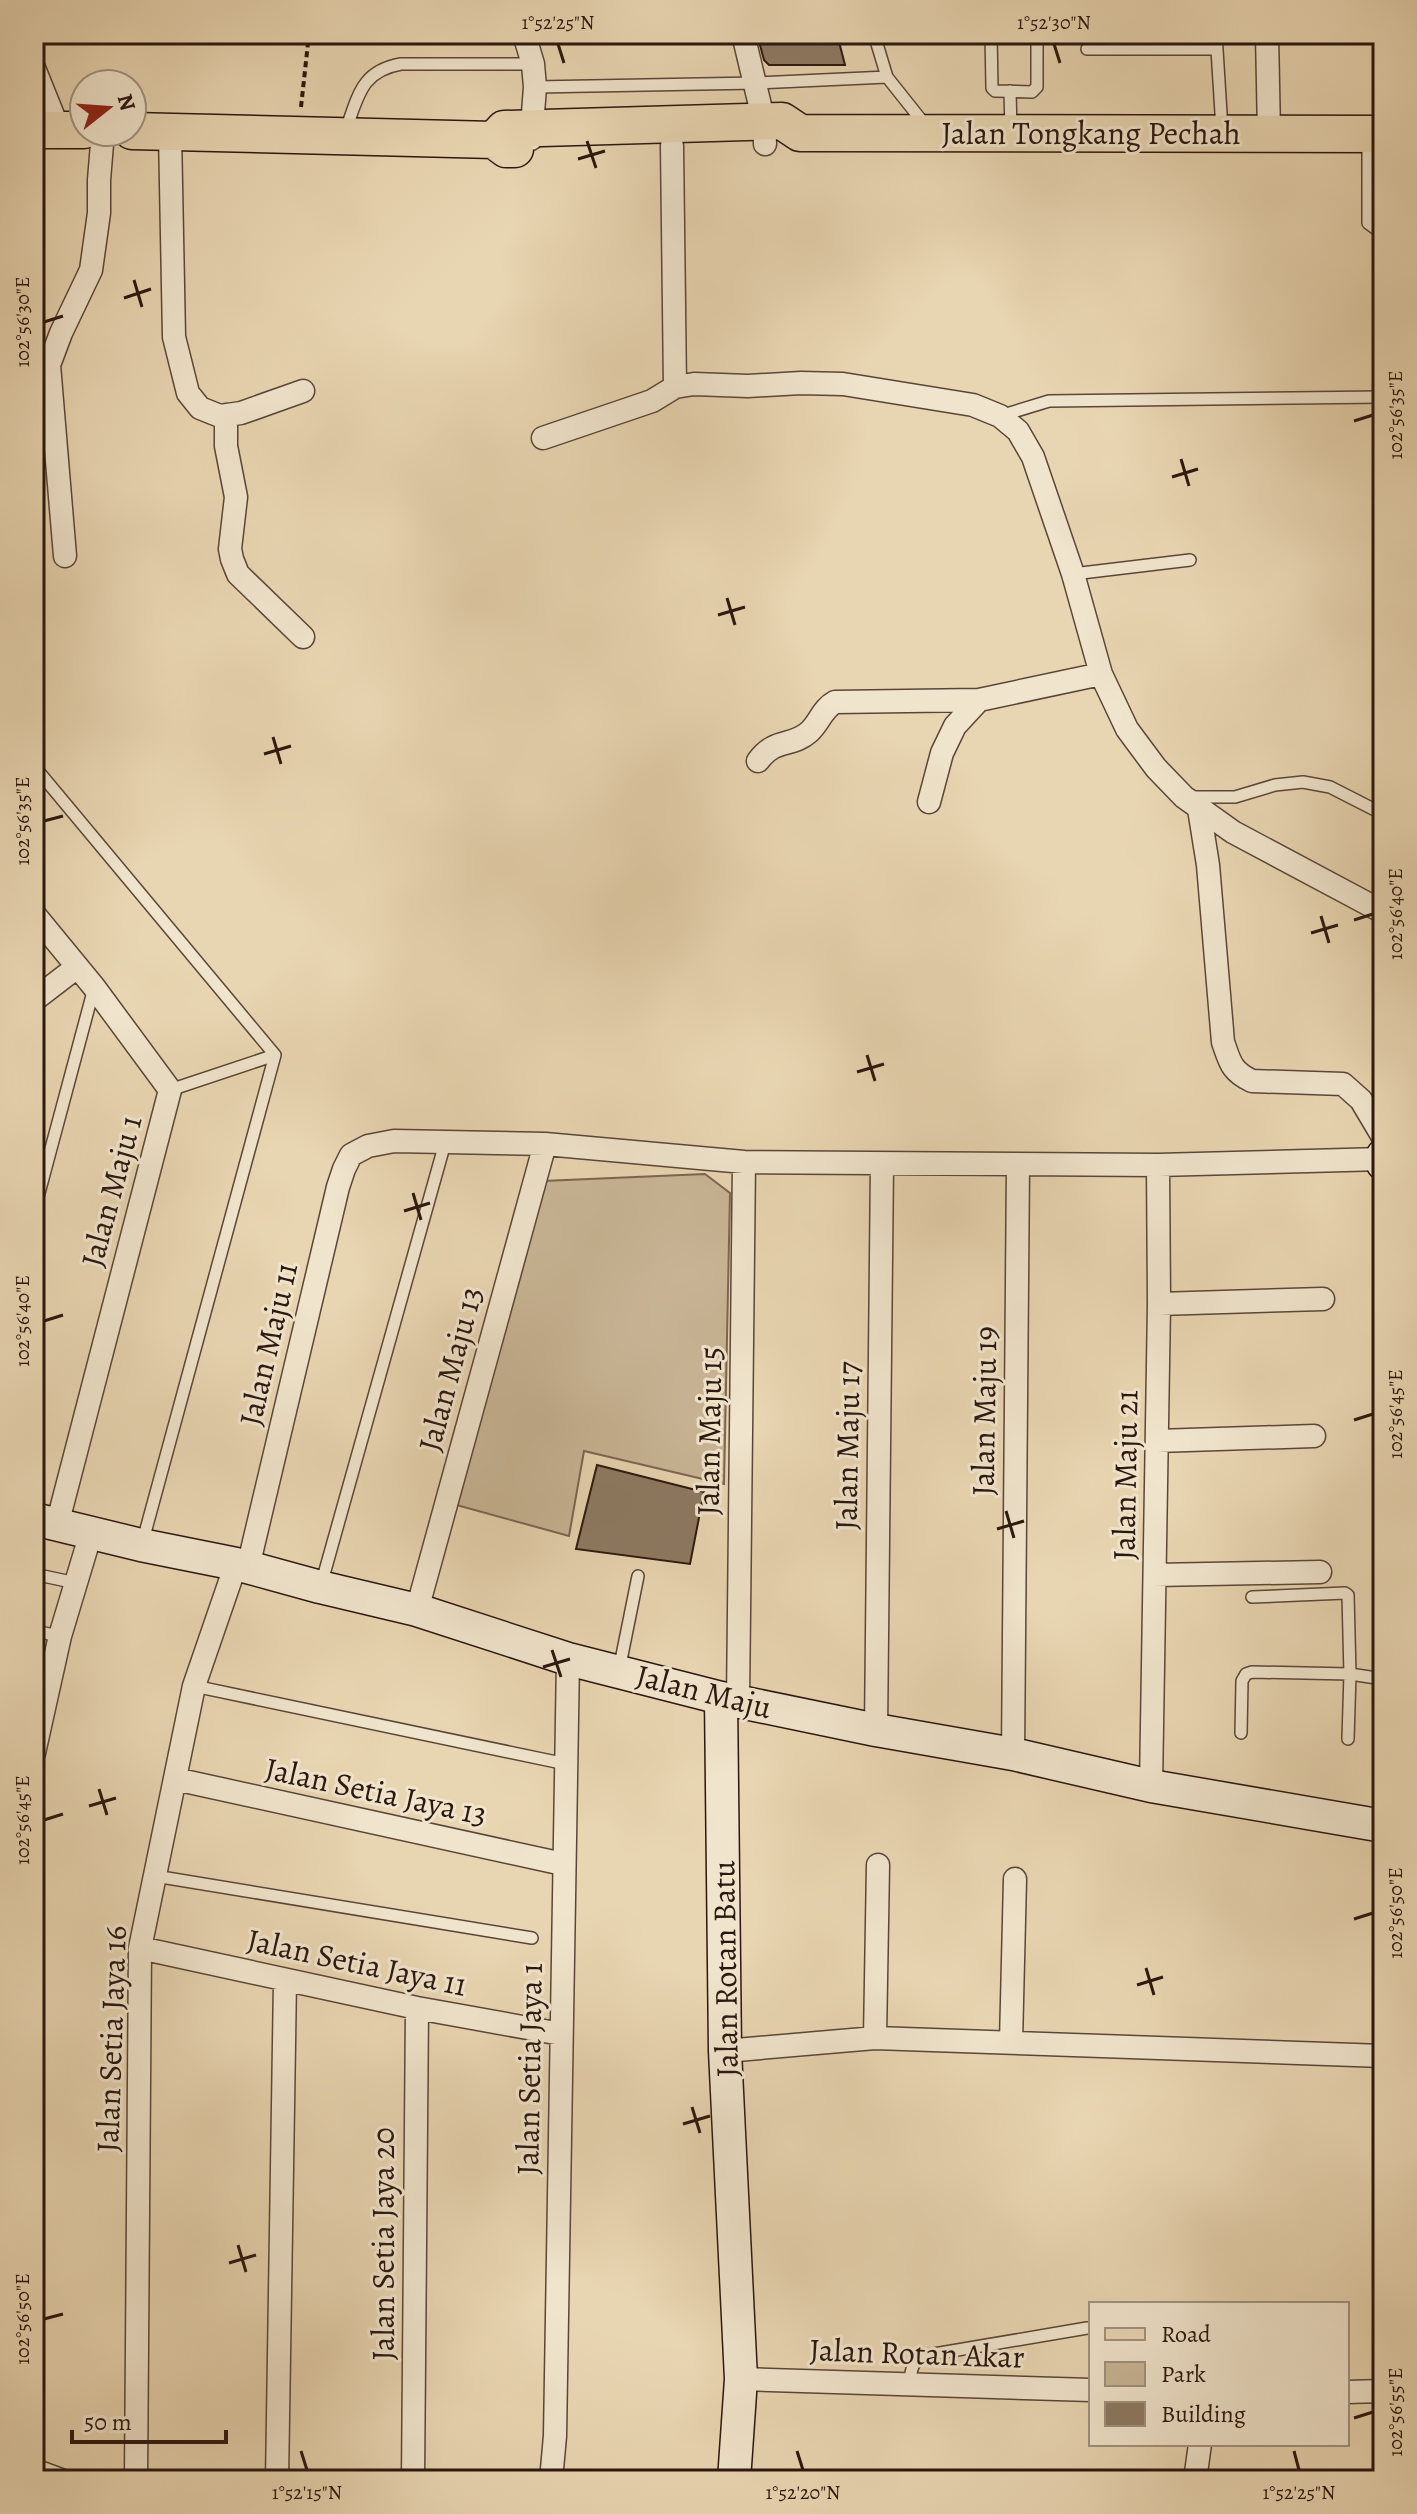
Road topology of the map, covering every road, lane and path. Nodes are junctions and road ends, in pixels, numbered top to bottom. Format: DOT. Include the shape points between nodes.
graph roads {
  1 [pos="309,34"];
  2 [pos="524,34"];
  3 [pos="743,34"];
  4 [pos="874,34"];
  5 [pos="991,34"];
  6 [pos="1037,34"];
  7 [pos="1216,34"];
  8 [pos="1267,34"];
  9 [pos="1087,49"];
  10 [pos="1217,49"];
  11 [pos="533,64"];
  12 [pos="34,68"];
  13 [pos="887,77"];
  14 [pos="756,83"];
  15 [pos="535,87"];
  16 [pos="1010,91"];
  17 [pos="59,130"];
  18 [pos="148,132"];
  19 [pos="931,132"];
  20 [pos="1011,132"];
  21 [pos="170,133"];
  22 [pos="764,133"];
  23 [pos="1222,134"];
  24 [pos="1269,134"];
  25 [pos="1376,134"];
  26 [pos="298,135"];
  27 [pos="344,136"];
  28 [pos="532,139"];
  29 [pos="672,146"];
  30 [pos="102,148"];
  31 [pos="1383,234"];
  32 [pos="675,387"];
  33 [pos="303,391"];
  34 [pos="42,396"];
  35 [pos="1383,397"];
  36 [pos="226,415"];
  37 [pos="1000,416"];
  38 [pos="543,438"];
  39 [pos="65,556"];
  40 [pos="1190,560"];
  41 [pos="1073,574"];
  42 [pos="303,637"];
  43 [pos="1101,674"];
  44 [pos="979,700"];
  45 [pos="758,761"];
  46 [pos="34,766"];
  47 [pos="929,802"];
  48 [pos="1192,803"];
  49 [pos="1383,814"];
  50 [pos="1383,912"];
  51 [pos="34,914"];
  52 [pos="77,967"];
  53 [pos="94,987"];
  54 [pos="34,1000"];
  55 [pos="275,1055"];
  56 [pos="170,1090"];
  57 [pos="1383,1137"];
  58 [pos="445,1143"];
  59 [pos="545,1144"];
  60 [pos="1383,1159"];
  61 [pos="744,1162"];
  62 [pos="882,1164"];
  63 [pos="1018,1165"];
  64 [pos="1158,1165"];
  65 [pos="34,1212"];
  66 [pos="1323,1299"];
  67 [pos="1159,1304"];
  68 [pos="1314,1436"];
  69 [pos="1157,1441"];
  70 [pos="45,1522"];
  71 [pos="91,1533"];
  72 [pos="141,1545"];
  73 [pos="242,1566"];
  74 [pos="1320,1572"];
  75 [pos="34,1574"];
  76 [pos="1155,1575"];
  77 [pos="638,1576"];
  78 [pos="76,1583"];
  79 [pos="320,1587"];
  80 [pos="1252,1597"];
  81 [pos="417,1610"];
  82 [pos="34,1631"];
  83 [pos="60,1636"];
  84 [pos="568,1659"];
  85 [pos="619,1670"];
  86 [pos="1350,1674"];
  87 [pos="1383,1679"];
  88 [pos="194,1686"];
  89 [pos="729,1700"];
  90 [pos="876,1730"];
  91 [pos="1241,1733"];
  92 [pos="1348,1739"];
  93 [pos="34,1750"];
  94 [pos="1013,1754"];
  95 [pos="566,1764"];
  96 [pos="175,1779"];
  97 [pos="1151,1786"];
  98 [pos="1383,1826"];
  99 [pos="563,1864"];
  100 [pos="878,1865"];
  101 [pos="155,1876"];
  102 [pos="1015,1879"];
  103 [pos="532,1938"];
  104 [pos="140,1948"];
  105 [pos="285,1981"];
  106 [pos="417,2008"];
  107 [pos="561,2034"];
  108 [pos="875,2038"];
  109 [pos="1011,2042"];
  110 [pos="725,2051"];
  111 [pos="1383,2056"];
  112 [pos="1087,2328"];
  113 [pos="741,2379"];
  114 [pos="909,2385"];
  115 [pos="1089,2390"];
  116 [pos="1383,2391"];
  117 [pos="1349,2392"];
  118 [pos="1200,2446"];
  119 [pos="34,2470"];
  120 [pos="61,2480"];
  121 [pos="136,2480"];
  122 [pos="277,2480"];
  123 [pos="413,2480"];
  124 [pos="551,2480"];
  125 [pos="734,2480"];
  126 [pos="1195,2480"];
  1 -- 26 [label="path"];
  2 -- 11 [label="street"];
  3 -- 14 [label="street"];
  4 -- 13 [label="lane"];
  5 -- 16 [label="lane" via="990,84 995,91"];
  6 -- 16 [label="lane" via="1035,90"];
  7 -- 10 [label="lane"];
  8 -- 24 [label="street"];
  9 -- 10 [label="lane"];
  10 -- 23 [label="lane"];
  11 -- 15 [label="street"];
  11 -- 27 [label="lane" via="383,67 363,83"];
  12 -- 17 [label="street"];
  13 -- 14 [label="lane"];
  13 -- 19 [label="lane"];
  14 -- 15 [label="lane"];
  14 -- 22 [label="street"];
  15 -- 28 [label="street"];
  16 -- 20 [label="lane"];
  18 -- 21 [label="main road, Jalan Tongkang Pechah"];
  19 -- 20 [label="main road, Jalan Tongkang Pechah"];
  19 -- 22 [label="main road, Jalan Tongkang Pechah" via="800,133 786,144"];
  20 -- 23 [label="main road, Jalan Tongkang Pechah"];
  21 -- 26 [label="main road, Jalan Tongkang Pechah"];
  21 -- 36 [label="street" via="174,337 188,393 200,408"];
  22 -- 28 [label="main road, Jalan Tongkang Pechah"];
  22 -- 29 [label="main road, Jalan Tongkang Pechah"];
  23 -- 24 [label="main road, Jalan Tongkang Pechah"];
  24 -- 25 [label="main road, Jalan Tongkang Pechah"];
  25 -- 31 [label="lane" via="1368,223"];
  26 -- 27 [label="main road, Jalan Tongkang Pechah"];
  27 -- 28 [label="main road, Jalan Tongkang Pechah" via="494,140 504,129"];
  28 -- 29 [label="main road, Jalan Tongkang Pechah"];
  29 -- 32 [label="street"];
  30 -- 34 [label="street" via="91,270 65,322"];
  32 -- 37 [label="street" via="843,384 973,405"];
  32 -- 38 [label="street" via="652,401"];
  33 -- 36 [label="street"];
  34 -- 39 [label="street"];
  35 -- 37 [label="lane" via="1049,401"];
  36 -- 42 [label="street" via="236,497 232,559 238,574"];
  37 -- 41 [label="street" via="1018,431 1033,457"];
  40 -- 41 [label="lane"];
  41 -- 43 [label="street"];
  43 -- 44 [label="street"];
  43 -- 48 [label="street" via="1127,729"];
  44 -- 45 [label="street" via="835,702 807,734 768,748"];
  44 -- 47 [label="street" via="955,726"];
  46 -- 55 [label="lane"];
  48 -- 49 [label="lane" via="1303,782 1330,787"];
  48 -- 50 [label="street" via="1233,832"];
  48 -- 57 [label="street" via="1208,865 1223,1042 1231,1065 1252,1081 1343,1084 1361,1100"];
  51 -- 52 [label="street, Jalan Maju 1"];
  52 -- 53 [label="street, Jalan Maju 1"];
  52 -- 54 [label="street"];
  53 -- 56 [label="street, Jalan Maju 1"];
  53 -- 65 [label="lane"];
  55 -- 56 [label="lane"];
  55 -- 72 [label="lane"];
  56 -- 70 [label="street, Jalan Maju 1"];
  58 -- 59 [label="street"];
  58 -- 73 [label="street, Jalan Maju 11" via="394,1141 351,1155"];
  58 -- 79 [label="lane"];
  59 -- 61 [label="street"];
  59 -- 81 [label="street, Jalan Maju 13"];
  60 -- 64 [label="street"];
  61 -- 62 [label="street"];
  61 -- 89 [label="street, Jalan Maju 15"];
  62 -- 63 [label="street"];
  62 -- 90 [label="street, Jalan Maju 17"];
  63 -- 64 [label="street"];
  63 -- 94 [label="street, Jalan Maju 19"];
  64 -- 67 [label="street, Jalan Maju 21"];
  66 -- 67 [label="street"];
  67 -- 69 [label="street, Jalan Maju 21"];
  68 -- 69 [label="street"];
  69 -- 76 [label="street, Jalan Maju 21"];
  70 -- 71 [label="street, Jalan Maju"];
  71 -- 72 [label="street, Jalan Maju"];
  71 -- 78 [label="street"];
  72 -- 73 [label="street, Jalan Maju"];
  73 -- 79 [label="street, Jalan Maju"];
  73 -- 88 [label="street, Jalan Setia Jaya 16"];
  74 -- 76 [label="street"];
  75 -- 78 [label="lane"];
  76 -- 97 [label="street, Jalan Maju 21"];
  77 -- 85 [label="lane"];
  78 -- 83 [label="street"];
  79 -- 81 [label="street, Jalan Maju"];
  80 -- 86 [label="lane" via="1348,1595"];
  81 -- 84 [label="street, Jalan Maju"];
  82 -- 83 [label="lane"];
  83 -- 93 [label="street"];
  84 -- 85 [label="street, Jalan Maju"];
  84 -- 95 [label="street, Jalan Setia Jaya 1"];
  85 -- 89 [label="street, Jalan Maju"];
  86 -- 87 [label="lane"];
  86 -- 91 [label="lane" via="1246,1674"];
  86 -- 92 [label="lane"];
  88 -- 95 [label="lane"];
  88 -- 96 [label="street, Jalan Setia Jaya 16"];
  89 -- 90 [label="street, Jalan Maju"];
  89 -- 110 [label="street, Jalan Rotan Batu"];
  90 -- 94 [label="street, Jalan Maju"];
  94 -- 97 [label="street, Jalan Maju"];
  95 -- 99 [label="street, Jalan Setia Jaya 1"];
  96 -- 99 [label="street, Jalan Setia Jaya 13"];
  96 -- 101 [label="street, Jalan Setia Jaya 16"];
  97 -- 98 [label="street, Jalan Maju"];
  99 -- 107 [label="street, Jalan Setia Jaya 1"];
  100 -- 108 [label="street"];
  101 -- 103 [label="lane"];
  101 -- 104 [label="street, Jalan Setia Jaya 16"];
  102 -- 109 [label="street"];
  104 -- 105 [label="street, Jalan Setia Jaya 11"];
  104 -- 121 [label="street, Jalan Setia Jaya 16"];
  105 -- 106 [label="street, Jalan Setia Jaya 11"];
  105 -- 122 [label="street"];
  106 -- 107 [label="street, Jalan Setia Jaya 11"];
  106 -- 123 [label="street, Jalan Setia Jaya 20"];
  107 -- 124 [label="street, Jalan Setia Jaya 1"];
  108 -- 109 [label="street"];
  108 -- 110 [label="street"];
  109 -- 111 [label="street"];
  110 -- 113 [label="street, Jalan Rotan Batu"];
  112 -- 114 [label="lane" via="922,2356 911,2368"];
  113 -- 114 [label="street, Jalan Rotan Akar"];
  113 -- 125 [label="street, Jalan Rotan Batu"];
  114 -- 115 [label="street, Jalan Rotan Akar"];
  116 -- 117 [label="street"];
  118 -- 126 [label="street"];
  119 -- 120 [label="street"];
}
